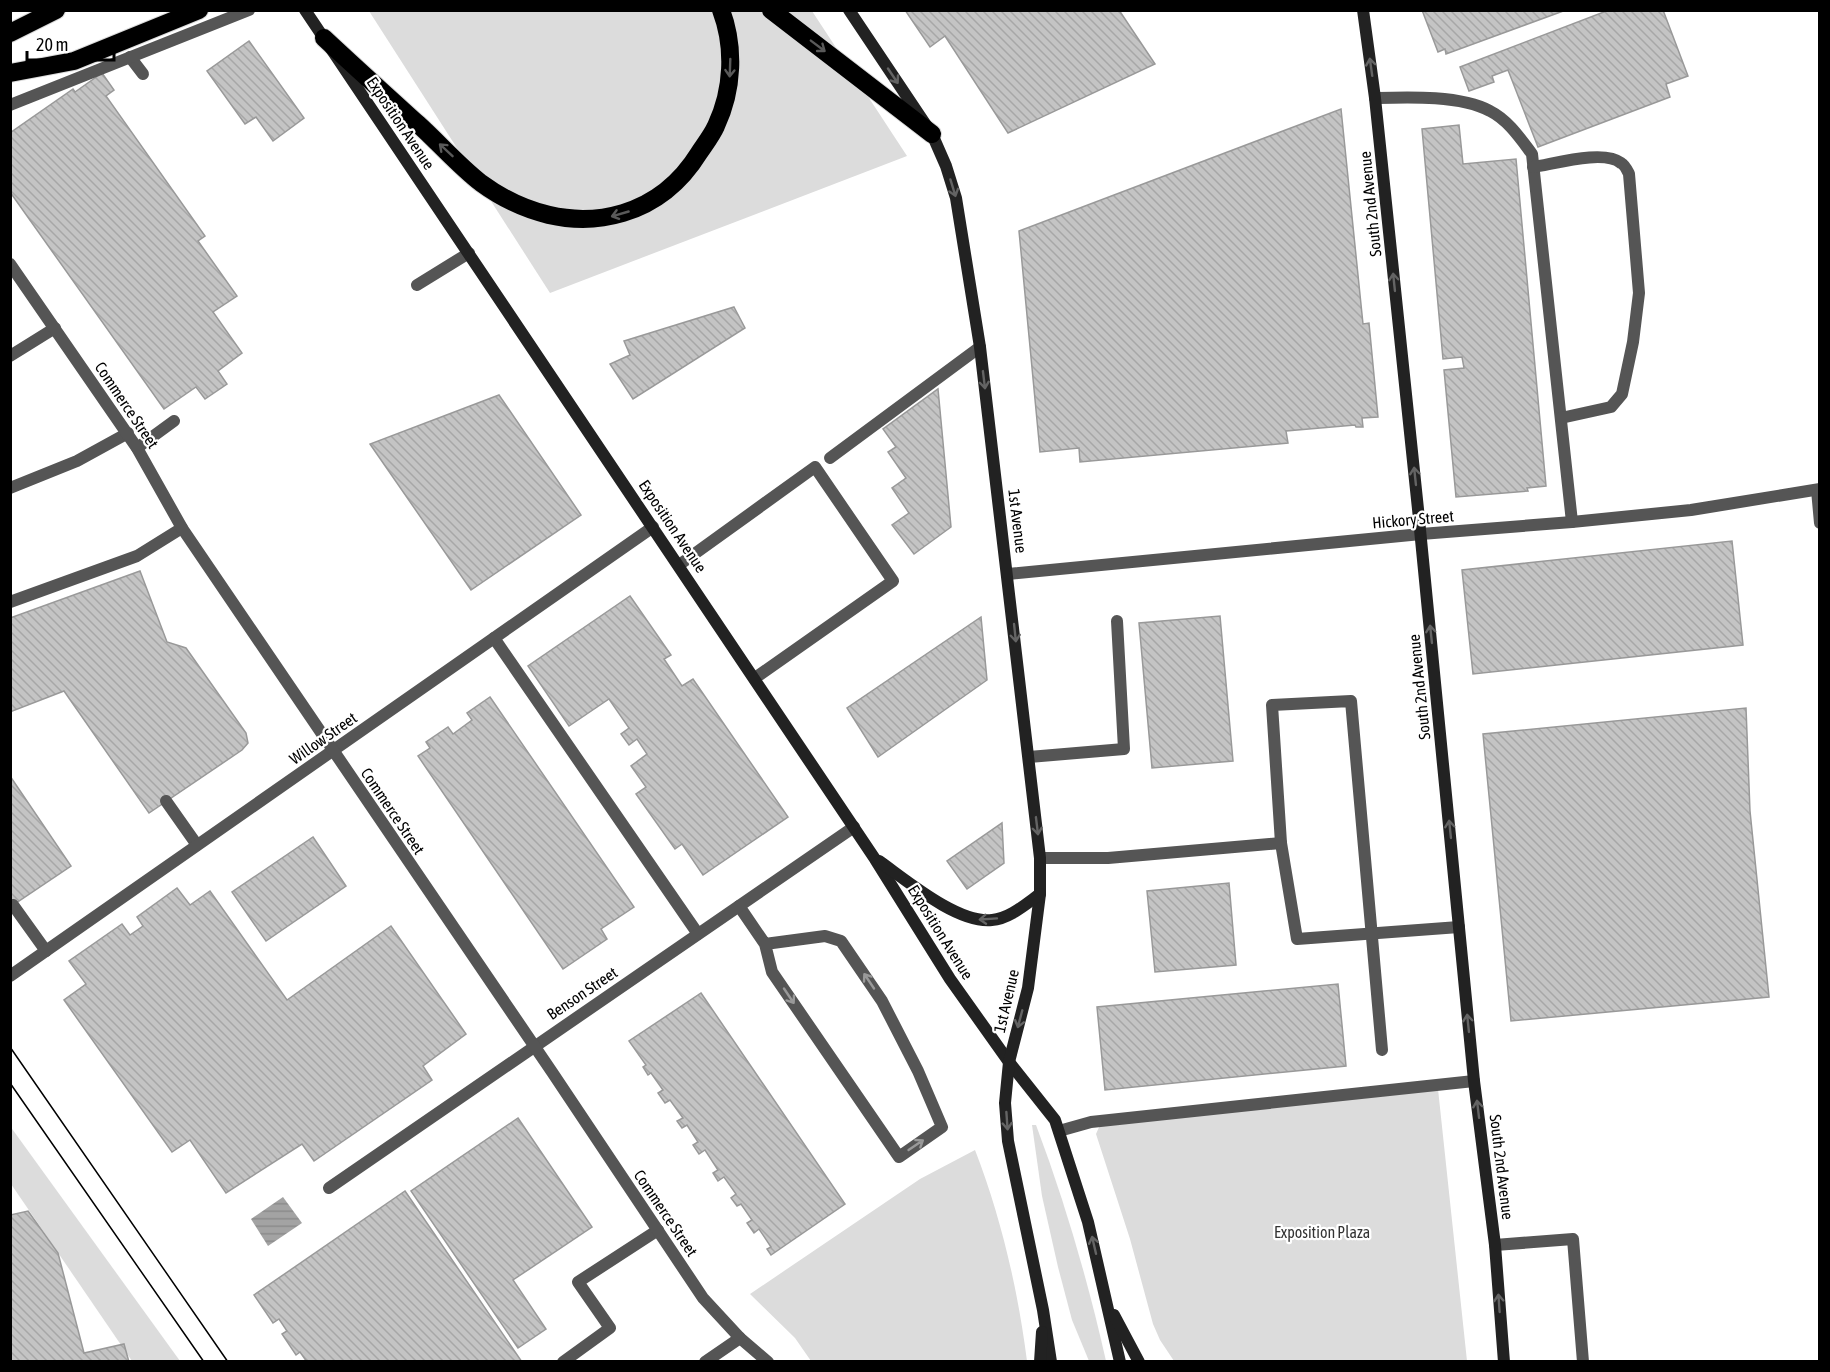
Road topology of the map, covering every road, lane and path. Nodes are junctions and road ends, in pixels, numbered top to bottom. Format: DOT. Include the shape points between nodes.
graph roads {
  1 [pos="56,10"];
  2 [pos="199,10"];
  3 [pos="249,10"];
  4 [pos="305,10"];
  5 [pos="721,10"];
  6 [pos="771,10"];
  7 [pos="849,10"];
  8 [pos="1363,10"];
  9 [pos="10,33"];
  10 [pos="324,38"];
  11 [pos="130,57"];
  12 [pos="10,73"];
  13 [pos="142,74"];
  14 [pos="1375,98"];
  15 [pos="10,105"];
  16 [pos="932,134"];
  17 [pos="1533,167"];
  18 [pos="469,253"];
  19 [pos="10,264"];
  20 [pos="417,285"];
  21 [pos="55,328"];
  22 [pos="980,347"];
  23 [pos="10,356"];
  24 [pos="1561,418"];
  25 [pos="174,422"];
  26 [pos="128,433"];
  27 [pos="138,448"];
  28 [pos="830,458"];
  29 [pos="10,489"];
  30 [pos="1818,490"];
  31 [pos="1572,522"];
  32 [pos="1820,523"];
  33 [pos="653,527"];
  34 [pos="182,528"];
  35 [pos="1421,534"];
  36 [pos="679,565"];
  37 [pos="1008,574"];
  38 [pos="10,602"];
  39 [pos="1117,621"];
  40 [pos="494,638"];
  41 [pos="755,678"];
  42 [pos="333,751"];
  43 [pos="1029,757"];
  44 [pos="166,801"];
  45 [pos="854,827"];
  46 [pos="1281,843"];
  47 [pos="197,845"];
  48 [pos="1040,858"];
  49 [pos="875,859"];
  50 [pos="1040,894"];
  51 [pos="13,905"];
  52 [pos="739,906"];
  53 [pos="1459,927"];
  54 [pos="698,934"];
  55 [pos="1371,934"];
  56 [pos="765,944"];
  57 [pos="46,951"];
  58 [pos="10,976"];
  59 [pos="534,1047"];
  60 [pos="1382,1050"];
  61 [pos="1009,1062"];
  62 [pos="1474,1081"];
  63 [pos="1059,1131"];
  64 [pos="329,1188"];
  65 [pos="658,1230"];
  66 [pos="1495,1245"];
  67 [pos="1107,1302"];
  68 [pos="1043,1310"];
  69 [pos="740,1338"];
  70 [pos="564,1362"];
  71 [pos="705,1362"];
  72 [pos="768,1362"];
  73 [pos="1040,1362"];
  74 [pos="1051,1362"];
  75 [pos="1120,1362"];
  76 [pos="1139,1362"];
  77 [pos="1504,1362"];
  78 [pos="1583,1362"];
  1 -- 9 [label="highway"];
  2 -- 12 [label="highway" via="74,61"];
  3 -- 11 [label="street"];
  4 -- 10 [label="main road, Exposition Avenue"];
  5 -- 10 [label="highway, one-way" via="730,43 730,80 716,127 694,162 669,189 641,207 583,220 558,218 525,208 482,183"];
  6 -- 16 [label="highway, one-way"];
  7 -- 16 [label="main road, 1st Avenue, one-way"];
  14 -- 8 [label="main road, South 2nd Avenue, one-way"];
  10 -- 18 [label="main road, Exposition Avenue"];
  11 -- 13 [label="street"];
  11 -- 15 [label="street"];
  14 -- 17 [label="street" via="1461,101 1490,111 1514,130 1532,154"];
  35 -- 14 [label="main road, South 2nd Avenue, one-way"];
  16 -- 22 [label="main road, 1st Avenue, one-way" via="956,198"];
  17 -- 24 [label="street"];
  17 -- 24 [label="street" via="1601,156 1622,163 1629,174 1639,292 1622,394 1611,406"];
  18 -- 20 [label="street"];
  18 -- 33 [label="main road, Exposition Avenue"];
  19 -- 21 [label="street, Commerce Street"];
  21 -- 23 [label="street"];
  21 -- 26 [label="street, Commerce Street"];
  22 -- 28 [label="street"];
  22 -- 37 [label="main road, 1st Avenue, one-way"];
  24 -- 31 [label="street"];
  25 -- 27 [label="street"];
  26 -- 27 [label="street, Commerce Street"];
  26 -- 29 [label="street" via="77,461"];
  27 -- 34 [label="street, Commerce Street"];
  30 -- 31 [label="street, Hickory Street" via="1691,510"];
  30 -- 32 [label="street"];
  31 -- 35 [label="street, Hickory Street"];
  33 -- 36 [label="main road, Exposition Avenue"];
  33 -- 40 [label="street, Willow Street"];
  34 -- 38 [label="street" via="137,556"];
  34 -- 42 [label="street, Commerce Street"];
  35 -- 37 [label="street, Hickory Street"];
  53 -- 35 [label="main road, South 2nd Avenue, one-way"];
  36 -- 41 [label="main road, Exposition Avenue"];
  36 -- 41 [label="street" via="815,467 893,581"];
  37 -- 43 [label="main road, 1st Avenue, one-way"];
  39 -- 43 [label="street" via="1124,749"];
  40 -- 42 [label="street, Willow Street"];
  40 -- 54 [label="street"];
  41 -- 45 [label="main road, Exposition Avenue"];
  42 -- 47 [label="street, Willow Street"];
  42 -- 59 [label="street, Commerce Street"];
  43 -- 48 [label="main road, 1st Avenue, one-way"];
  44 -- 47 [label="street"];
  45 -- 49 [label="main road, Exposition Avenue"];
  45 -- 52 [label="street, Benson Street"];
  46 -- 48 [label="street" via="1108,858"];
  46 -- 55 [label="street" via="1297,939"];
  46 -- 55 [label="street" via="1272,705 1351,701"];
  47 -- 57 [label="street, Willow Street"];
  48 -- 50 [label="main road, 1st Avenue"];
  50 -- 49 [label="main road, one-way" via="993,921 978,920 945,907"];
  49 -- 61 [label="main road, Exposition Avenue" via="950,979"];
  50 -- 61 [label="main road, 1st Avenue, one-way" via="1028,988"];
  51 -- 57 [label="street"];
  52 -- 54 [label="street, Benson Street"];
  52 -- 56 [label="street"];
  53 -- 55 [label="street"];
  62 -- 53 [label="main road, South 2nd Avenue, one-way"];
  54 -- 59 [label="street, Benson Street"];
  55 -- 60 [label="street"];
  56 -- 56 [label="street, one-way" via="772,972 899,1157 942,1127 882,1001 841,941 825,936"];
  57 -- 58 [label="street, Willow Street"];
  59 -- 64 [label="street, Benson Street"];
  59 -- 65 [label="street, Commerce Street"];
  61 -- 63 [label="main road, Exposition Avenue" via="1055,1120"];
  61 -- 68 [label="main road, one-way" via="1005,1103 1008,1141"];
  62 -- 63 [label="street" via="1091,1122"];
  66 -- 62 [label="main road, South 2nd Avenue, one-way"];
  67 -- 63 [label="main road, Exposition Avenue, one-way" via="1088,1222"];
  65 -- 69 [label="street, Commerce Street" via="704,1298"];
  65 -- 70 [label="street" via="578,1282 610,1328"];
  77 -- 66 [label="main road, South 2nd Avenue, one-way"];
  66 -- 78 [label="street" via="1573,1239"];
  67 -- 75 [label="main road, Exposition Avenue"];
  67 -- 76 [label="main road"];
  68 -- 73 [label="main road"];
  68 -- 74 [label="main road"];
  69 -- 71 [label="street"];
  69 -- 72 [label="street, Commerce Street"];
}
